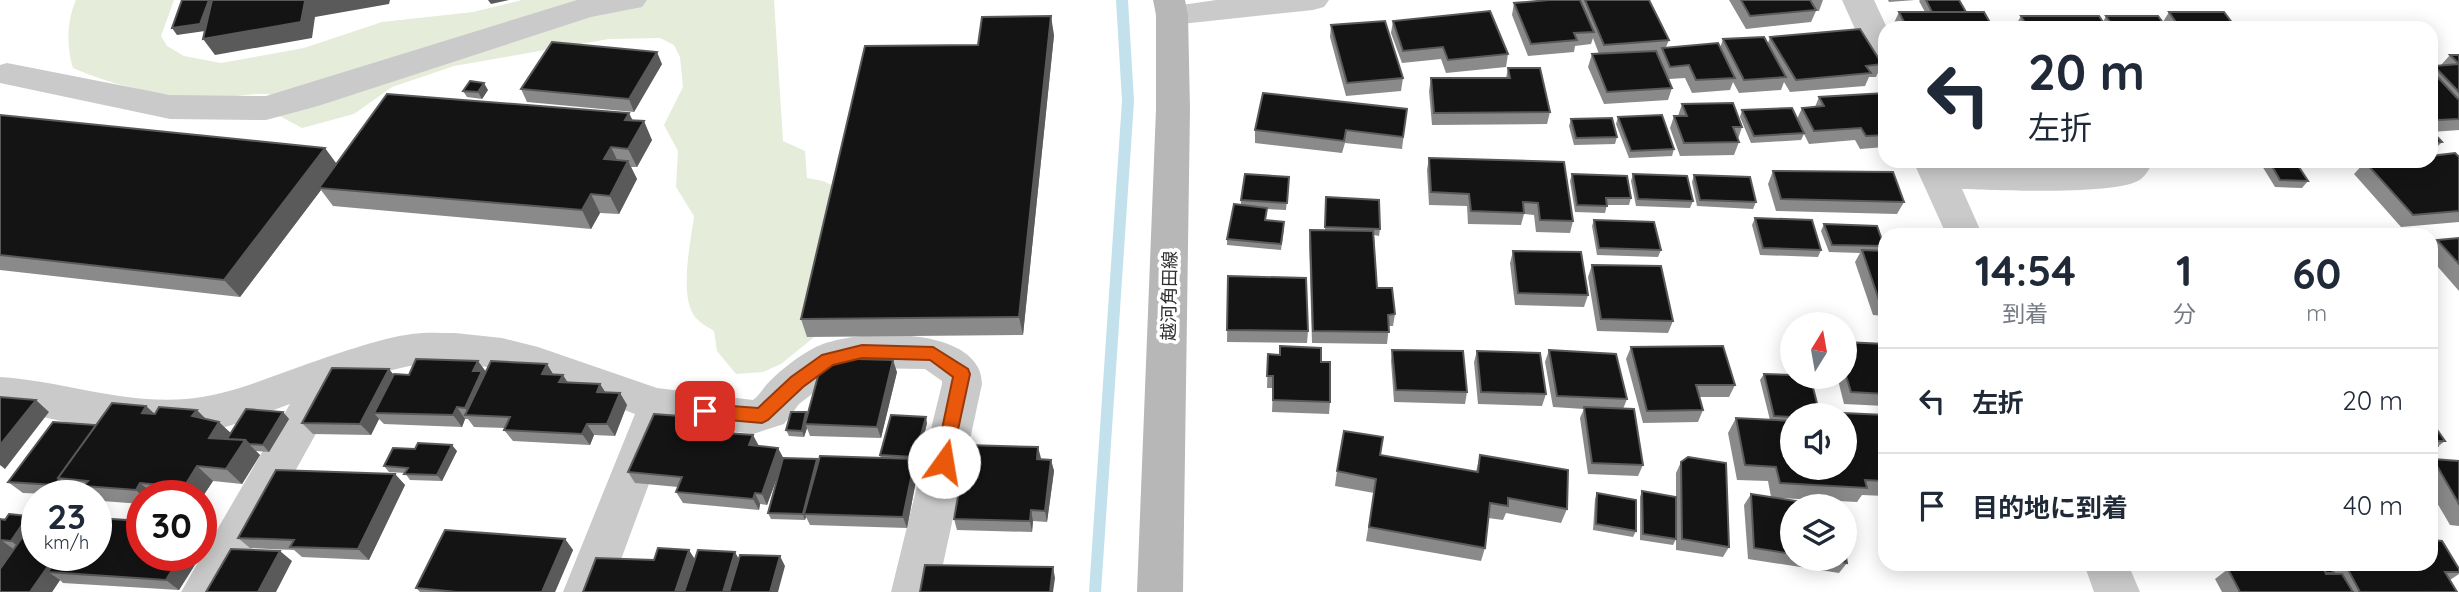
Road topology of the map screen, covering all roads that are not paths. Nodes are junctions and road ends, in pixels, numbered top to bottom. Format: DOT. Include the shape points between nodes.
graph roads {
  1 [pos="631,0"];
  2 [pos="1313,0"];
  3 [pos="1858,0"];
  4 [pos="1170,8"];
  5 [pos="1878,43"];
  6 [pos="7,74"];
  7 [pos="1934,168"];
  8 [pos="2130,168"];
  9 [pos="1961,228"];
  10 [pos="329,373"];
  11 [pos="0,394"];
  12 [pos="657,405"];
  13 [pos="2109,571"];
  14 [pos="204,592"];
  15 [pos="586,592"];
  16 [pos="914,592"];
  17 [pos="1160,592"];
  18 [pos="2118,592"];
  1 -- 6 [label="street" via="586,8 266,108 170,107"];
  2 -- 4 [label="street"];
  3 -- 5 [label="street"];
  4 -- 17 [label="main road, 越河角田線" via="1170,268"];
  7 -- 8 [label="street" via="2069,178"];
  7 -- 9 [label="street"];
  10 -- 11 [label="street" via="228,409 186,416 140,416"];
  10 -- 12 [label="street" via="411,350 455,349 538,363"];
  10 -- 14 [label="street"];
  12 -- 15 [label="street"];
  12 -- 16 [label="street" via="762,415 828,359 862,352 933,353 962,374"];
  13 -- 18 [label="street"];
}
